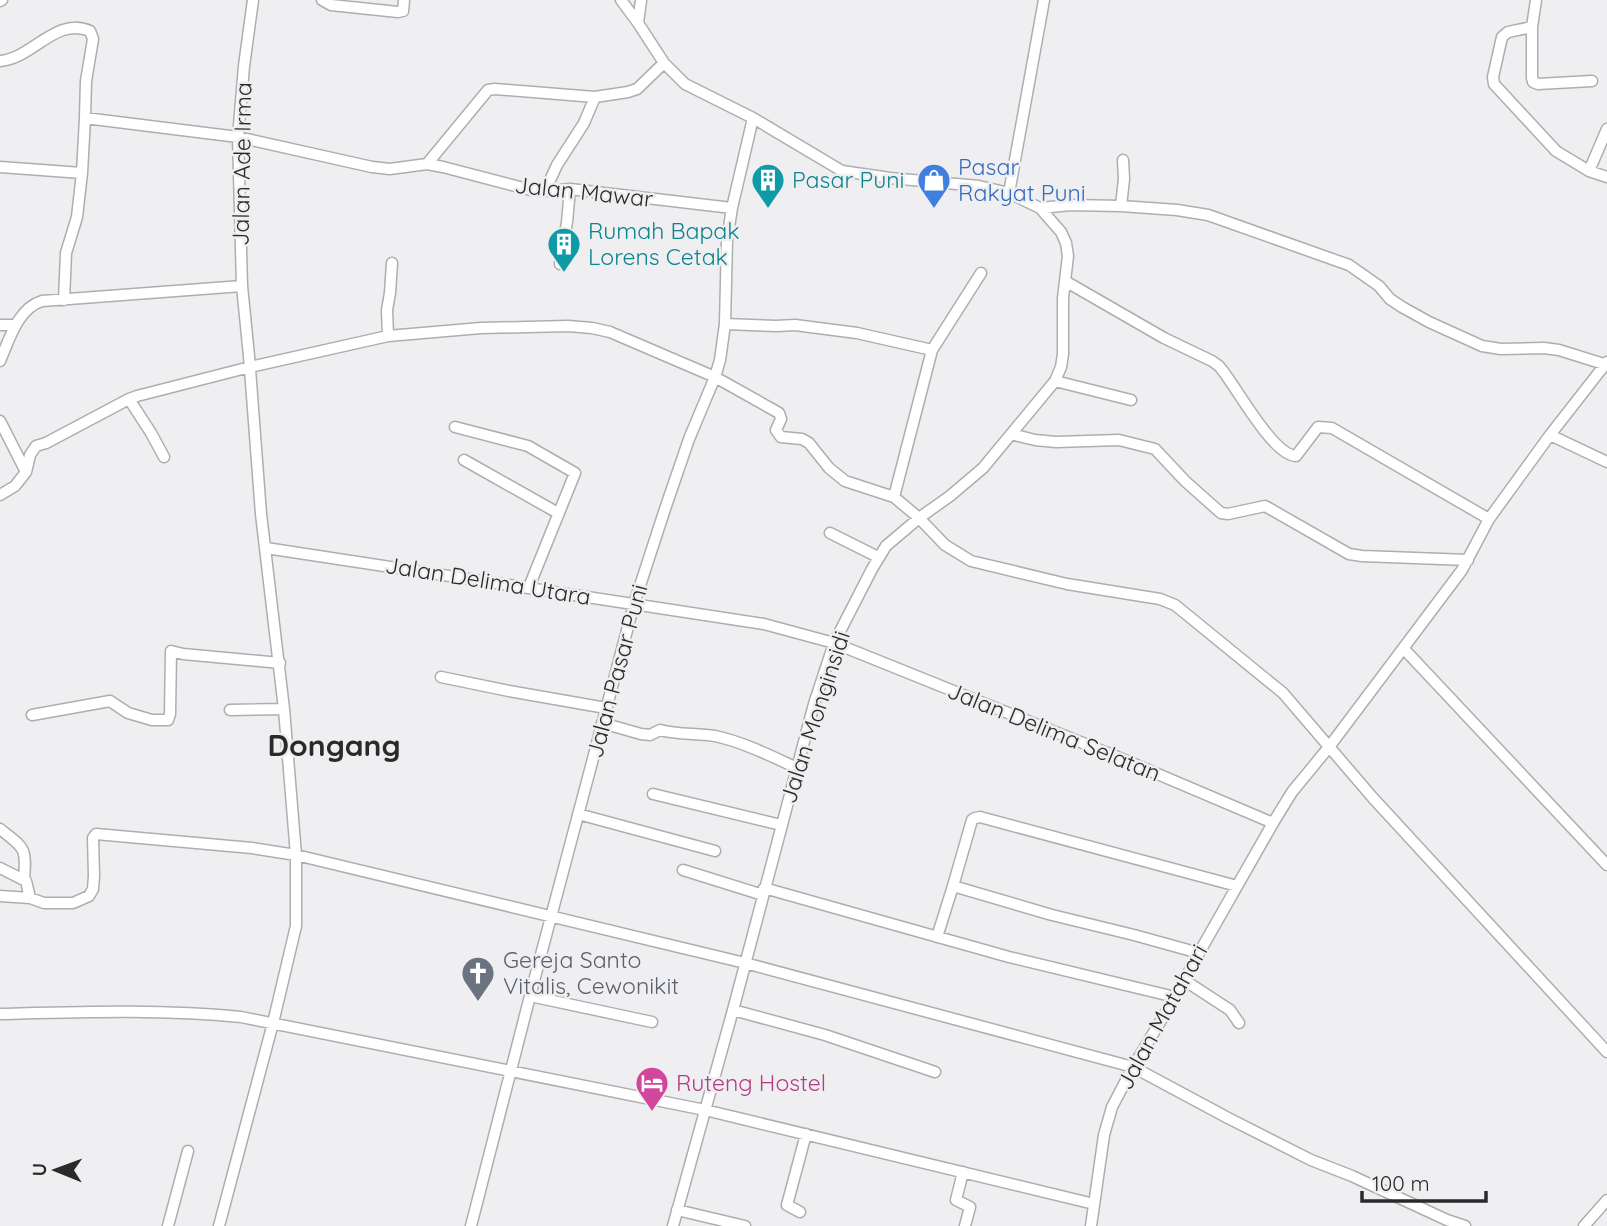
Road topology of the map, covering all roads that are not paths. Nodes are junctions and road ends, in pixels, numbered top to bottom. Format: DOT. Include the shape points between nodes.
graph roads {
  1 [pos="253,0"];
  2 [pos="322,0"];
  3 [pos="404,0"];
  4 [pos="621,0"];
  5 [pos="641,0"];
  6 [pos="1044,0"];
  7 [pos="1536,0"];
  8 [pos="638,23"];
  9 [pos="1532,27"];
  10 [pos="0,61"];
  11 [pos="664,63"];
  12 [pos="1592,81"];
  13 [pos="595,97"];
  14 [pos="85,118"];
  15 [pos="753,118"];
  16 [pos="1607,129"];
  17 [pos="238,137"];
  18 [pos="1124,160"];
  19 [pos="426,164"];
  20 [pos="0,167"];
  21 [pos="1589,171"];
  22 [pos="82,173"];
  23 [pos="1607,177"];
  24 [pos="570,189"];
  25 [pos="545,191"];
  26 [pos="1009,193"];
  27 [pos="1121,206"];
  28 [pos="732,208"];
  29 [pos="1040,208"];
  30 [pos="392,263"];
  31 [pos="560,264"];
  32 [pos="981,273"];
  33 [pos="1065,281"];
  34 [pos="242,286"];
  35 [pos="64,300"];
  36 [pos="725,324"];
  37 [pos="16,325"];
  38 [pos="0,326"];
  39 [pos="388,336"];
  40 [pos="932,350"];
  41 [pos="0,360"];
  42 [pos="1606,364"];
  43 [pos="250,367"];
  44 [pos="715,377"];
  45 [pos="1055,381"];
  46 [pos="129,399"];
  47 [pos="1130,400"];
  48 [pos="0,421"];
  49 [pos="455,426"];
  50 [pos="1011,434"];
  51 [pos="1550,435"];
  52 [pos="164,457"];
  53 [pos="464,460"];
  54 [pos="1607,462"];
  55 [pos="26,472"];
  56 [pos="0,495"];
  57 [pos="894,497"];
  58 [pos="558,513"];
  59 [pos="919,518"];
  60 [pos="1489,519"];
  61 [pos="830,533"];
  62 [pos="266,548"];
  63 [pos="878,557"];
  64 [pos="1468,560"];
  65 [pos="529,587"];
  66 [pos="634,604"];
  67 [pos="834,643"];
  68 [pos="1404,649"];
  69 [pos="280,663"];
  70 [pos="441,677"];
  71 [pos="606,708"];
  72 [pos="284,709"];
  73 [pos="230,710"];
  74 [pos="32,715"];
  75 [pos="602,723"];
  76 [pos="1329,747"];
  77 [pos="797,768"];
  78 [pos="653,794"];
  79 [pos="578,814"];
  80 [pos="1273,822"];
  81 [pos="781,825"];
  82 [pos="0,830"];
  83 [pos="715,850"];
  84 [pos="296,855"];
  85 [pos="1607,865"];
  86 [pos="0,868"];
  87 [pos="682,870"];
  88 [pos="24,879"];
  89 [pos="1237,886"];
  90 [pos="953,887"];
  91 [pos="764,892"];
  92 [pos="0,896"];
  93 [pos="30,898"];
  94 [pos="551,917"];
  95 [pos="937,937"];
  96 [pos="1199,953"];
  97 [pos="745,963"];
  98 [pos="1184,980"];
  99 [pos="530,996"];
  100 [pos="1175,997"];
  101 [pos="733,1010"];
  102 [pos="0,1014"];
  103 [pos="652,1022"];
  104 [pos="1239,1023"];
  105 [pos="273,1024"];
  106 [pos="1607,1052"];
  107 [pos="1133,1067"];
  108 [pos="511,1070"];
  109 [pos="935,1072"];
  110 [pos="705,1110"];
  111 [pos="806,1135"];
  112 [pos="188,1151"];
  113 [pos="963,1172"];
  114 [pos="1607,1200"];
  115 [pos="1094,1204"];
  116 [pos="677,1210"];
  117 [pos="800,1212"];
  118 [pos="168,1226"];
  119 [pos="219,1226"];
  120 [pos="471,1226"];
  121 [pos="673,1226"];
  122 [pos="745,1226"];
  123 [pos="965,1226"];
  124 [pos="1091,1226"];
  125 [pos="1465,1226"];
  126 [pos="1584,1226"];
  1 -- 17 [label="street, Jalan Ade Irma"];
  2 -- 3 [label="street" via="331,5 398,12 403,10"];
  4 -- 8 [label="street, Jalan Monginsidi"];
  5 -- 8 [label="street"];
  6 -- 26 [label="street"];
  7 -- 9 [label="street"];
  8 -- 11 [label="street, Jalan Monginsidi"];
  9 -- 12 [label="street" via="1535,83"];
  9 -- 21 [label="street" via="1502,37 1494,84 1556,151"];
  10 -- 14 [label="street" via="20,57 55,33 88,29 93,39"];
  11 -- 13 [label="street" via="637,89"];
  11 -- 15 [label="street, Jalan Monginsidi" via="685,84"];
  13 -- 19 [label="street" via="491,89"];
  13 -- 25 [label="street"];
  14 -- 17 [label="street, Jalan Mawar"];
  14 -- 22 [label="street"];
  15 -- 26 [label="street, Jalan Monginsidi" via="842,171"];
  15 -- 28 [label="street, Jalan Pasar Puni"];
  16 -- 21 [label="street"];
  17 -- 19 [label="street, Jalan Mawar" via="372,167"];
  17 -- 34 [label="street, Jalan Ade Irma"];
  18 -- 27 [label="street"];
  19 -- 25 [label="street, Jalan Mawar"];
  20 -- 22 [label="street"];
  21 -- 23 [label="street"];
  22 -- 35 [label="street" via="66,258"];
  24 -- 25 [label="street, Jalan Mawar"];
  24 -- 28 [label="street, Jalan Mawar"];
  24 -- 31 [label="street"];
  26 -- 29 [label="street, Jalan Monginsidi"];
  27 -- 29 [label="street"];
  27 -- 42 [label="street" via="1208,215 1349,265 1402,307 1482,346 1559,350"];
  28 -- 36 [label="street, Jalan Pasar Puni"];
  29 -- 33 [label="street, Jalan Monginsidi" via="1066,243"];
  30 -- 39 [label="street"];
  32 -- 40 [label="street"];
  33 -- 45 [label="street, Jalan Monginsidi" via="1063,354"];
  33 -- 60 [label="street" via="1219,366 1264,431 1289,455 1296,456 1318,427 1332,428"];
  34 -- 35 [label="street"];
  34 -- 43 [label="street, Jalan Ade Irma"];
  35 -- 37 [label="street" via="36,303"];
  36 -- 40 [label="street" via="795,325"];
  36 -- 44 [label="street, Jalan Pasar Puni"];
  37 -- 38 [label="street"];
  37 -- 41 [label="street"];
  39 -- 43 [label="street"];
  39 -- 44 [label="street" via="481,328 592,328"];
  40 -- 57 [label="street"];
  42 -- 51 [label="street, Jalan Matahari"];
  43 -- 46 [label="street"];
  43 -- 62 [label="street, Jalan Ade Irma"];
  44 -- 57 [label="street" via="779,413 778,434 809,443 845,481"];
  44 -- 66 [label="street, Jalan Pasar Puni" via="689,439"];
  45 -- 47 [label="street"];
  45 -- 50 [label="street, Jalan Monginsidi"];
  46 -- 52 [label="street"];
  46 -- 55 [label="street" via="36,446"];
  48 -- 55 [label="street"];
  49 -- 58 [label="street" via="528,446 574,472"];
  50 -- 59 [label="street, Jalan Monginsidi" via="983,468"];
  50 -- 64 [label="street" via="1056,442 1119,440 1155,449 1221,513 1265,506 1349,554"];
  51 -- 54 [label="street"];
  51 -- 60 [label="street, Jalan Matahari"];
  53 -- 58 [label="street"];
  55 -- 56 [label="street"];
  57 -- 59 [label="street"];
  58 -- 65 [label="street"];
  59 -- 63 [label="street, Jalan Monginsidi"];
  59 -- 76 [label="street" via="945,545 971,561 1175,605 1283,693"];
  60 -- 64 [label="street, Jalan Matahari"];
  61 -- 63 [label="street"];
  62 -- 65 [label="street, Jalan Delima Utara"];
  62 -- 69 [label="street, Jalan Ade Irma"];
  63 -- 67 [label="street, Jalan Monginsidi"];
  64 -- 68 [label="street, Jalan Matahari"];
  65 -- 66 [label="street, Jalan Delima Utara"];
  66 -- 67 [label="street, Jalan Delima Utara" via="764,624"];
  66 -- 71 [label="street, Jalan Pasar Puni"];
  67 -- 77 [label="street, Jalan Monginsidi"];
  67 -- 80 [label="street, Jalan Delima Selatan"];
  68 -- 76 [label="street, Jalan Matahari"];
  68 -- 85 [label="street"];
  69 -- 72 [label="street, Jalan Ade Irma"];
  69 -- 74 [label="street" via="172,651 168,720 128,713 110,701"];
  70 -- 71 [label="street"];
  71 -- 75 [label="street, Jalan Pasar Puni"];
  72 -- 73 [label="street"];
  72 -- 84 [label="street, Jalan Ade Irma"];
  75 -- 77 [label="street" via="641,734 660,730 728,739"];
  75 -- 79 [label="street, Jalan Pasar Puni"];
  76 -- 80 [label="street, Jalan Matahari"];
  76 -- 106 [label="street"];
  77 -- 81 [label="street, Jalan Monginsidi"];
  78 -- 81 [label="street"];
  79 -- 83 [label="street"];
  79 -- 94 [label="street, Jalan Pasar Puni"];
  80 -- 89 [label="street, Jalan Matahari"];
  81 -- 91 [label="street, Jalan Monginsidi"];
  82 -- 88 [label="street" via="23,849"];
  84 -- 93 [label="street" via="96,834 89,896 73,903"];
  84 -- 94 [label="street"];
  84 -- 105 [label="street, Jalan Ade Irma" via="295,934"];
  86 -- 88 [label="street"];
  87 -- 91 [label="street"];
  88 -- 93 [label="street"];
  89 -- 90 [label="street" via="980,817 972,820"];
  89 -- 96 [label="street, Jalan Matahari"];
  90 -- 95 [label="street"];
  90 -- 96 [label="street"];
  91 -- 95 [label="street"];
  91 -- 97 [label="street, Jalan Monginsidi"];
  92 -- 93 [label="street"];
  94 -- 97 [label="street"];
  94 -- 99 [label="street, Jalan Pasar Puni"];
  95 -- 100 [label="street"];
  96 -- 98 [label="street, Jalan Matahari"];
  97 -- 101 [label="street, Jalan Monginsidi"];
  97 -- 107 [label="street"];
  98 -- 100 [label="street, Jalan Matahari"];
  98 -- 104 [label="street" via="1230,1010"];
  99 -- 103 [label="street"];
  99 -- 108 [label="street, Jalan Pasar Puni"];
  100 -- 107 [label="street, Jalan Matahari"];
  101 -- 109 [label="street"];
  101 -- 110 [label="street, Jalan Monginsidi"];
  102 -- 105 [label="street" via="202,1013"];
  105 -- 108 [label="street"];
  105 -- 119 [label="street, Jalan Ade Irma"];
  107 -- 115 [label="street, Jalan Matahari" via="1108,1117"];
  107 -- 125 [label="street" via="1311,1160"];
  108 -- 110 [label="street"];
  108 -- 120 [label="street, Jalan Pasar Puni"];
  110 -- 111 [label="street"];
  110 -- 116 [label="street, Jalan Monginsidi"];
  111 -- 113 [label="street"];
  111 -- 117 [label="street" via="787,1204"];
  112 -- 118 [label="street"];
  113 -- 115 [label="street"];
  113 -- 123 [label="street" via="956,1200 970,1207"];
  114 -- 126 [label="street"];
  115 -- 124 [label="street, Jalan Matahari"];
  116 -- 121 [label="street, Jalan Monginsidi"];
  116 -- 122 [label="street"];
}
